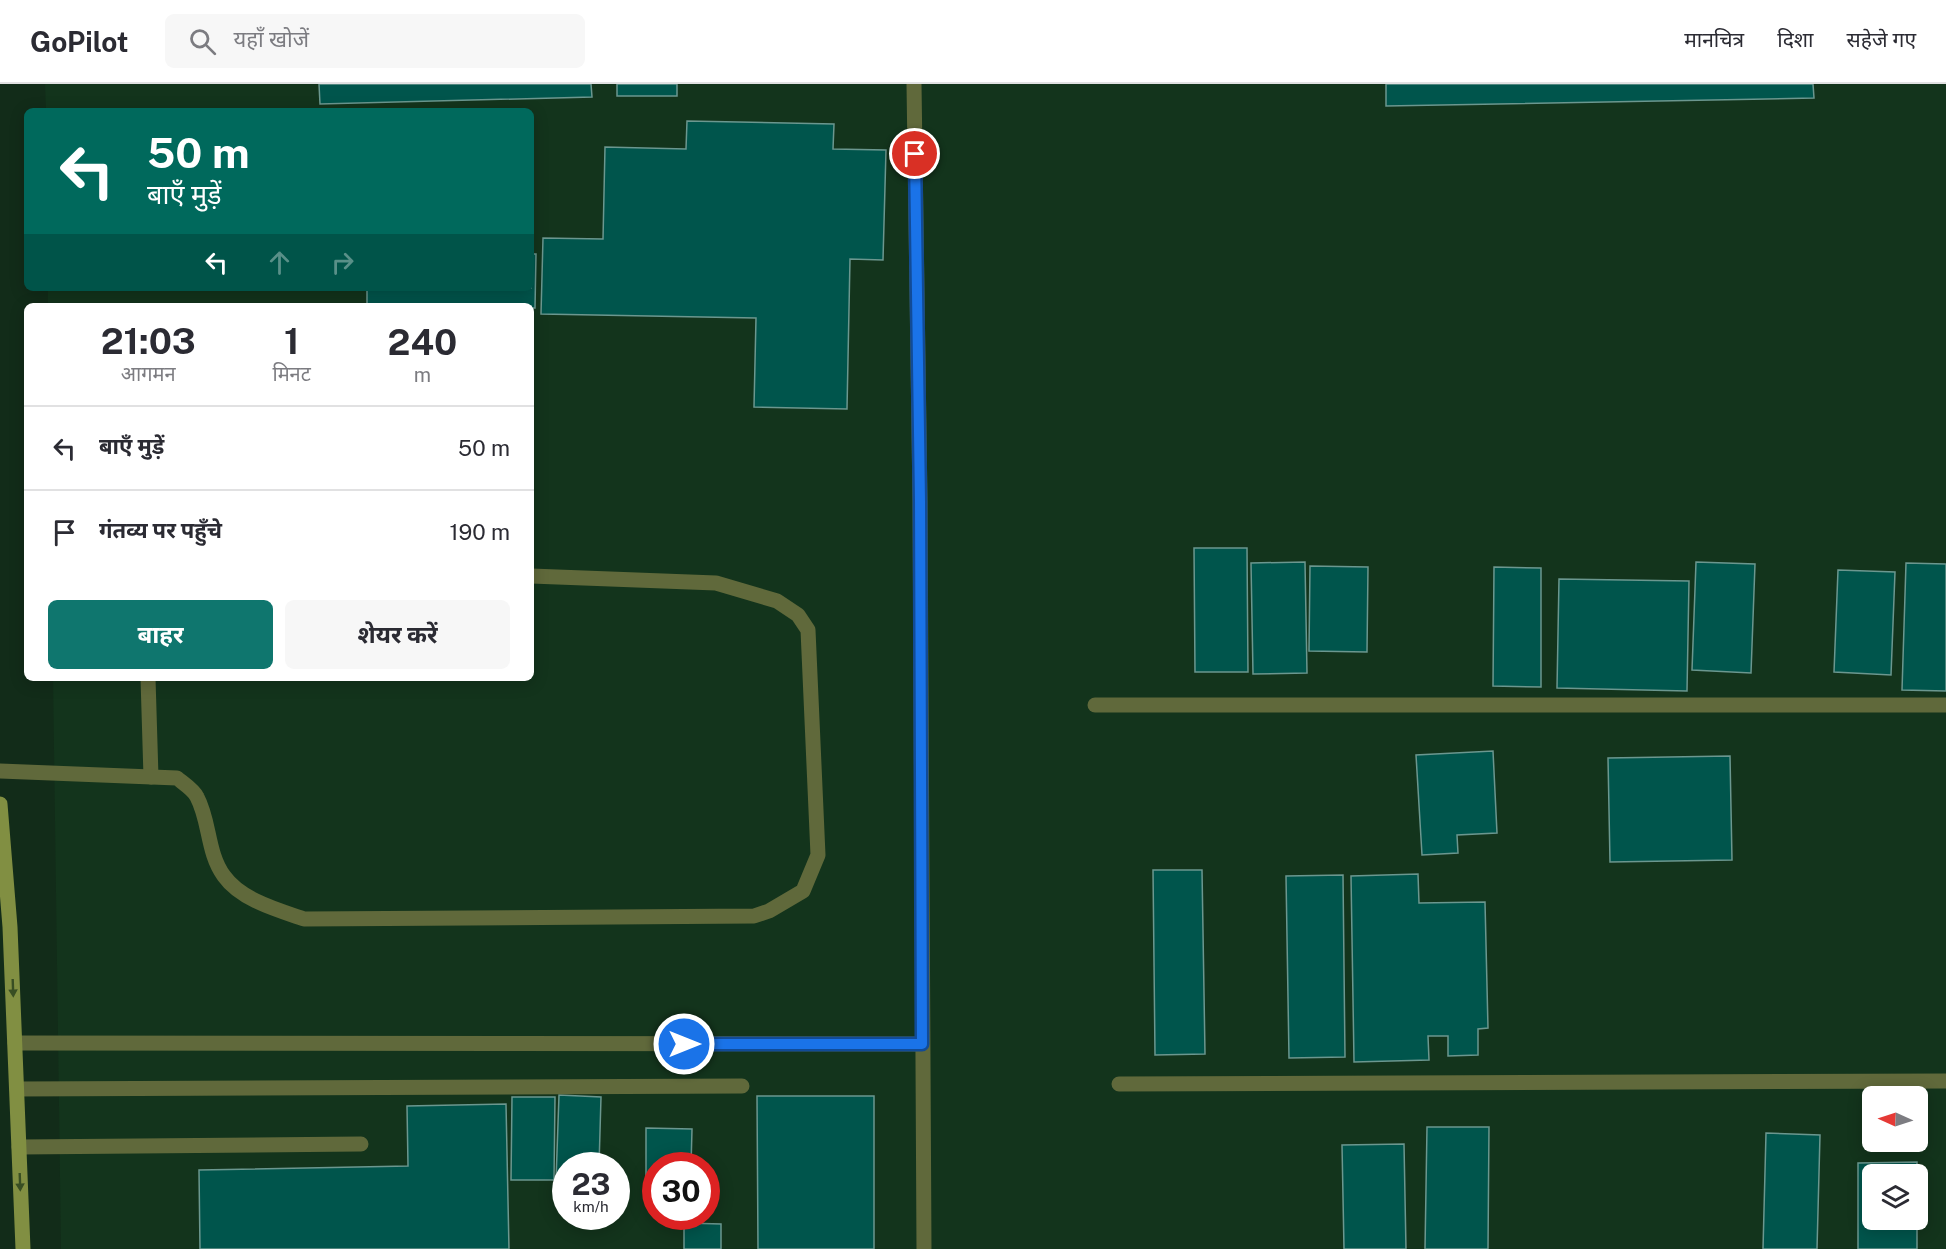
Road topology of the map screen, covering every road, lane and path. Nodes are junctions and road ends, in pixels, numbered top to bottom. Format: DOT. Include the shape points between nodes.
graph roads {
  1 [pos="914,84"];
  2 [pos="534,576"];
  3 [pos="148,681"];
  4 [pos="1095,705"];
  5 [pos="1946,705"];
  6 [pos="0,771"];
  7 [pos="151,777"];
  8 [pos="0,804"];
  9 [pos="10,927"];
  10 [pos="0,952"];
  11 [pos="15,1043"];
  12 [pos="922,1044"];
  13 [pos="1946,1081"];
  14 [pos="1119,1084"];
  15 [pos="742,1086"];
  16 [pos="17,1089"];
  17 [pos="361,1144"];
  18 [pos="19,1148"];
  19 [pos="23,1249"];
  20 [pos="924,1249"];
  1 -- 12 [label="street"];
  2 -- 7 [label="street" via="716,583 777,601 798,615 808,630 818,855 803,891 754,916 304,919 264,905 224,876 197,795 177,778"];
  3 -- 7 [label="street"];
  4 -- 5 [label="street"];
  6 -- 7 [label="street"];
  8 -- 9 [label="main road"];
  9 -- 10 [label="main road"];
  9 -- 11 [label="main road, one-way"];
  11 -- 12 [label="street"];
  11 -- 16 [label="main road"];
  12 -- 20 [label="street"];
  13 -- 14 [label="street"];
  15 -- 16 [label="street"];
  16 -- 18 [label="main road"];
  17 -- 18 [label="street"];
  18 -- 19 [label="main road, one-way"];
}
